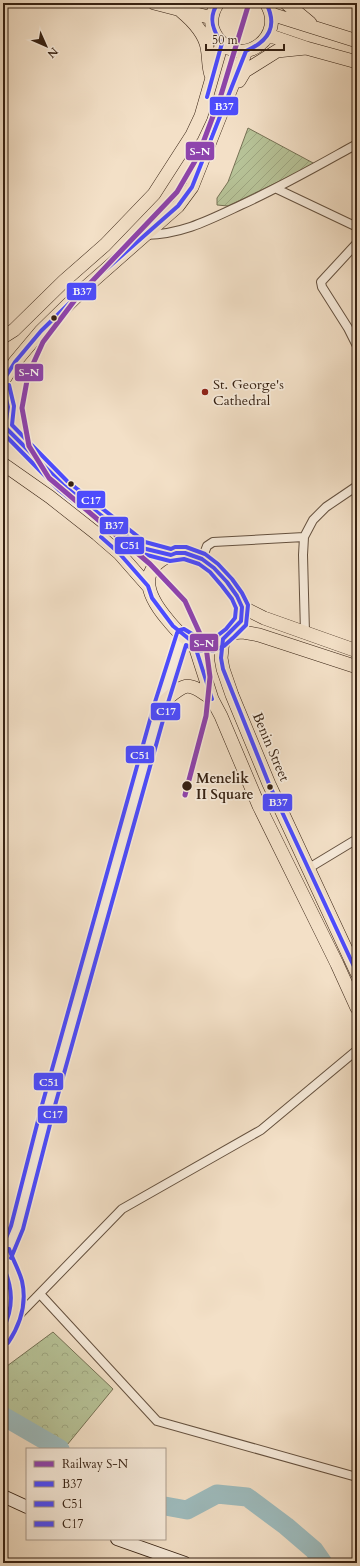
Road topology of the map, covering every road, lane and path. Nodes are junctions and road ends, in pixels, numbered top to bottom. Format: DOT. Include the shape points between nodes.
graph roads {
  1 [pos="154,3"];
  2 [pos="286,3"];
  3 [pos="214,4"];
  4 [pos="269,9"];
  5 [pos="182,11"];
  6 [pos="212,18"];
  7 [pos="319,30"];
  8 [pos="268,35"];
  9 [pos="357,41"];
  10 [pos="222,43"];
  11 [pos="306,48"];
  12 [pos="246,51"];
  13 [pos="357,62"];
  14 [pos="212,78"];
  15 [pos="228,98"];
  16 [pos="357,144"];
  17 [pos="277,189"];
  18 [pos="357,227"];
  19 [pos="145,235"];
  20 [pos="357,243"];
  21 [pos="3,337"];
  22 [pos="357,346"];
  23 [pos="3,381"];
  24 [pos="3,387"];
  25 [pos="4,429"];
  26 [pos="3,464"];
  27 [pos="357,486"];
  28 [pos="304,537"];
  29 [pos="171,555"];
  30 [pos="202,559"];
  31 [pos="148,586"];
  32 [pos="242,607"];
  33 [pos="305,632"];
  34 [pos="183,635"];
  35 [pos="232,635"];
  36 [pos="194,643"];
  37 [pos="357,651"];
  38 [pos="221,658"];
  39 [pos="357,667"];
  40 [pos="212,699"];
  41 [pos="161,704"];
  42 [pos="357,839"];
  43 [pos="309,868"];
  44 [pos="350,957"];
  45 [pos="337,964"];
  46 [pos="357,973"];
  47 [pos="357,1008"];
  48 [pos="357,1050"];
  49 [pos="4,1254"];
  50 [pos="40,1294"];
  51 [pos="14,1320"];
  52 [pos="3,1340"];
  53 [pos="357,1475"];
  54 [pos="3,1496"];
  55 [pos="26,1506"];
  56 [pos="120,1540"];
  57 [pos="185,1563"];
  1 -- 5 [label="main road"];
  2 -- 7 [label="main road"];
  3 -- 6 [label="main road"];
  4 -- 7 [label="main road"];
  4 -- 8 [label="main road" via="272,22"];
  5 -- 6 [label="main road"];
  5 -- 14 [label="main road" via="203,35"];
  6 -- 10 [label="main road" via="212,28"];
  7 -- 9 [label="main road"];
  8 -- 11 [label="main road"];
  8 -- 12 [label="main road" via="263,43"];
  10 -- 12 [label="main road" via="237,51"];
  10 -- 14 [label="main road"];
  11 -- 13 [label="main road"];
  11 -- 15 [label="main road" via="278,51 256,63 245,71"];
  12 -- 15 [label="main road"];
  14 -- 21 [label="main road" via="201,116 192,135 154,194 105,245 14,330"];
  15 -- 19 [label="main road" via="192,187 178,206"];
  16 -- 17 [label="street"];
  17 -- 18 [label="street"];
  17 -- 19 [label="street" via="188,229"];
  19 -- 23 [label="main road" via="41,331"];
  20 -- 22 [label="street" via="321,282"];
  24 -- 25 [label="main road" via="8,405"];
  25 -- 29 [label="main road" via="63,485 142,548"];
  26 -- 31 [label="main road" via="97,534 119,553"];
  27 -- 28 [label="street" via="317,516"];
  28 -- 30 [label="street" via="213,542 207,546"];
  28 -- 33 [label="street"];
  29 -- 30 [label="main road" via="185,553"];
  29 -- 31 [label="main road" via="156,565 149,576"];
  30 -- 32 [label="main road" via="227,582"];
  31 -- 34 [label="main road" via="162,613"];
  32 -- 33 [label="main road" via="264,618"];
  32 -- 35 [label="main road" via="241,621"];
  33 -- 37 [label="main road"];
  34 -- 36 [label="main road"];
  34 -- 41 [label="main road"];
  35 -- 36 [label="main road" via="211,645"];
  35 -- 38 [label="main road, Benin Street"];
  35 -- 38 [label="main road"];
  35 -- 39 [label="main road" via="259,635"];
  36 -- 40 [label="main road"];
  38 -- 43 [label="main road, Benin Street" via="222,669 241,718"];
  40 -- 41 [label="main road" via="197,688 188,686 179,689"];
  40 -- 45 [label="main road" via="259,806"];
  41 -- 49 [label="main road" via="48,1106 17,1228"];
  42 -- 43 [label="street"];
  43 -- 44 [label="main road, Benin Street"];
  44 -- 45 [label="main road"];
  44 -- 46 [label="main road, Benin Street"];
  45 -- 47 [label="main road"];
  48 -- 50 [label="street" via="261,1130 122,1209"];
  49 -- 51 [label="main road" via="16,1284 18,1302"];
  50 -- 51 [label="street"];
  50 -- 53 [label="street" via="157,1421 353,1476"];
  51 -- 52 [label="main road"];
  54 -- 55 [label="main road"];
  56 -- 57 [label="main road"];
}
